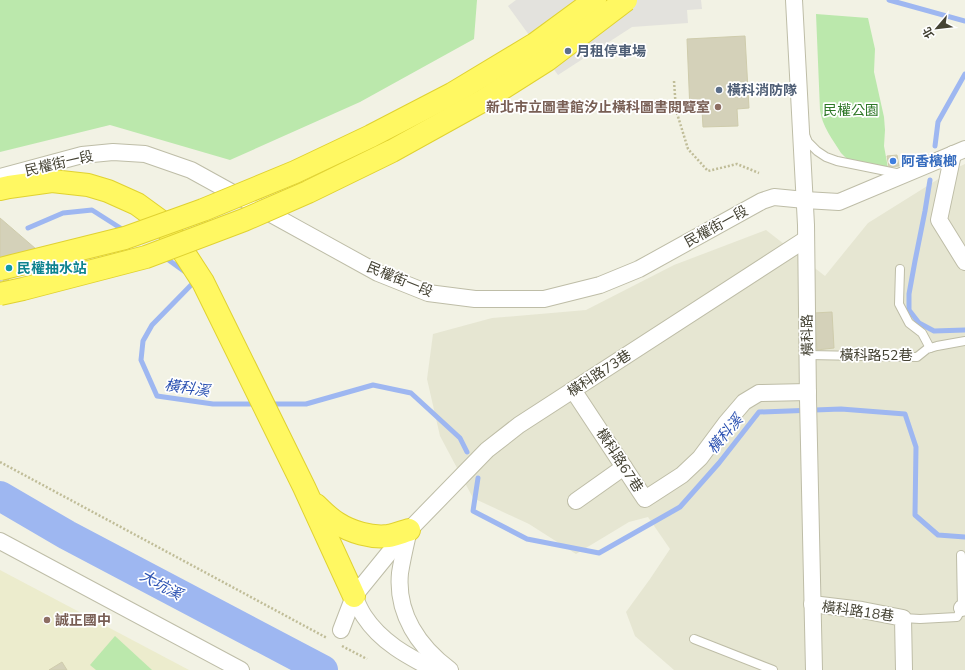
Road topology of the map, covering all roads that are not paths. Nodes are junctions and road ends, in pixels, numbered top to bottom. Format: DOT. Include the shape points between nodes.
graph roads {
  1 [pos="595,0"];
  2 [pos="626,0"];
  3 [pos="794,0"];
  4 [pos="801,129"];
  5 [pos="959,151"];
  6 [pos="906,174"];
  7 [pos="0,177"];
  8 [pos="0,189"];
  9 [pos="805,200"];
  10 [pos="806,239"];
  11 [pos="965,262"];
  12 [pos="0,269"];
  13 [pos="900,269"];
  14 [pos="0,294"];
  15 [pos="965,341"];
  16 [pos="930,348"];
  17 [pos="808,355"];
  18 [pos="573,390"];
  19 [pos="808,396"];
  20 [pos="624,467"];
  21 [pos="304,487"];
  22 [pos="576,501"];
  23 [pos="409,530"];
  24 [pos="0,541"];
  25 [pos="961,555"];
  26 [pos="354,596"];
  27 [pos="812,604"];
  28 [pos="964,608"];
  29 [pos="903,618"];
  30 [pos="338,638"];
  31 [pos="694,639"];
  32 [pos="241,670"];
  33 [pos="434,670"];
  34 [pos="450,670"];
  35 [pos="773,670"];
  36 [pos="814,670"];
  37 [pos="904,670"];
  1 -- 12 [label="highway, bridge" via="535,44 452,94 295,172 203,210 125,238"];
  2 -- 14 [label="highway, bridge" via="547,60 484,100 392,151 308,192 244,220 146,256"];
  3 -- 4 [label="street, 橫科路"];
  4 -- 6 [label="lane" via="816,151 826,157"];
  4 -- 9 [label="street, 橫科路"];
  5 -- 6 [label="street, 民權街一段"];
  5 -- 11 [label="street" via="939,220"];
  6 -- 9 [label="street, 民權街一段" via="839,202"];
  7 -- 9 [label="street, 民權街一段" via="82,155 113,152 144,154 191,170 378,273 428,293 475,299 544,299 600,285 639,269 762,201 774,197"];
  8 -- 21 [label="highway, bridge" via="52,181 88,185 137,204 159,220 203,282"];
  9 -- 10 [label="street, 橫科路"];
  10 -- 17 [label="street, 橫科路"];
  10 -- 18 [label="street, 橫科路73巷"];
  13 -- 16 [label="lane" via="899,304 909,323 922,333"];
  15 -- 16 [label="lane, 橫科路52巷"];
  16 -- 17 [label="lane, 橫科路52巷" via="917,356"];
  17 -- 19 [label="street, 橫科路"];
  18 -- 20 [label="street, 橫科路67巷"];
  18 -- 23 [label="street, 橫科路73巷" via="519,425 488,450"];
  19 -- 20 [label="street, 橫科路67巷" via="759,393 744,402 700,458 682,475 645,499"];
  19 -- 27 [label="street, 橫科路"];
  20 -- 22 [label="street"];
  21 -- 23 [label="highway" via="325,514 348,529 368,535 387,536"];
  21 -- 26 [label="highway"];
  23 -- 26 [label="street, 橫科路73巷"];
  23 -- 34 [label="street" via="400,575 405,612 423,645"];
  24 -- 32 [label="street"];
  25 -- 28 [label="lane"];
  26 -- 30 [label="street, 橫科路73巷"];
  26 -- 33 [label="street" via="372,628 410,658"];
  27 -- 29 [label="street, 橫科路18巷"];
  27 -- 36 [label="street, 橫科路"];
  28 -- 29 [label="lane" via="956,617"];
  29 -- 37 [label="street"];
  31 -- 35 [label="lane"];
}
